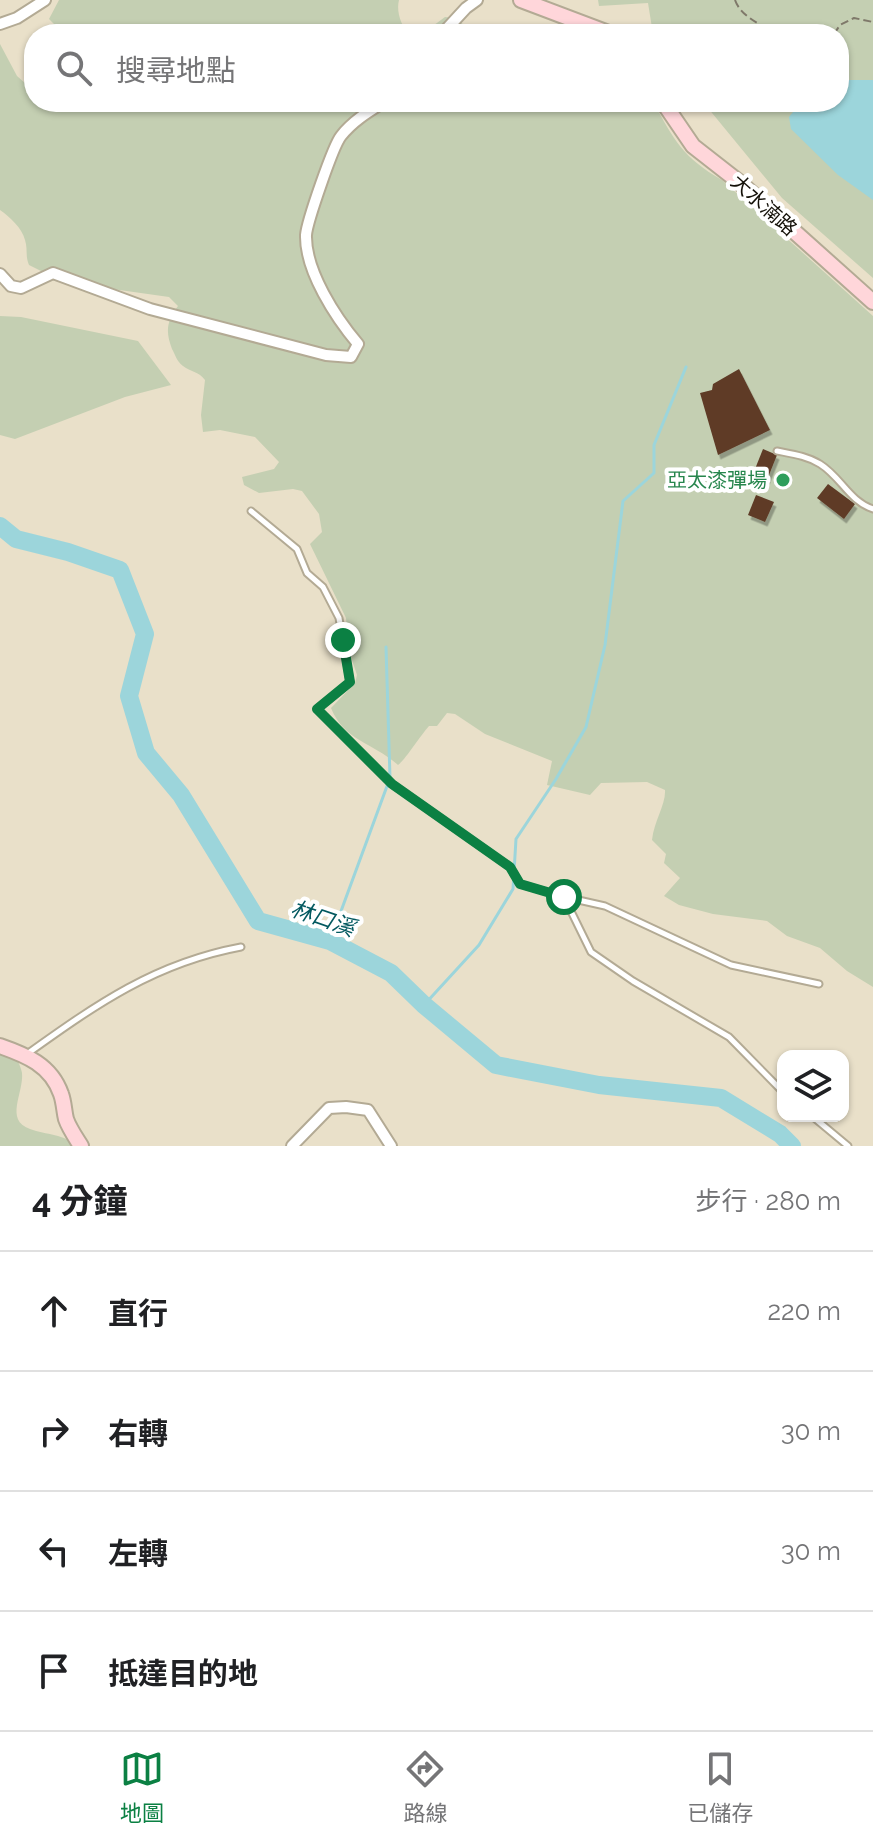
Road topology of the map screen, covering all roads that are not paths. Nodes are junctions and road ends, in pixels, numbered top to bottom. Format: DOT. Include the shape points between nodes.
graph roads {
  1 [pos="45,0"];
  2 [pos="477,0"];
  3 [pos="521,0"];
  4 [pos="0,24"];
  5 [pos="451,24"];
  6 [pos="585,24"];
  7 [pos="368,112"];
  8 [pos="670,112"];
  9 [pos="0,274"];
  10 [pos="873,302"];
  11 [pos="777,451"];
  12 [pos="873,509"];
  13 [pos="251,511"];
  14 [pos="564,897"];
  15 [pos="241,947"];
  16 [pos="819,984"];
  17 [pos="0,1046"];
  18 [pos="26,1055"];
  19 [pos="777,1086"];
  20 [pos="819,1122"];
  21 [pos="84,1144"];
  22 [pos="292,1146"];
  23 [pos="391,1146"];
  24 [pos="848,1146"];
  1 -- 4 [label="street"];
  2 -- 5 [label="street"];
  3 -- 6 [label="street"];
  7 -- 9 [label="street" via="338,139 306,234 311,264 336,319 358,344 351,357 150,309 53,273 21,288"];
  8 -- 10 [label="street, 大水湳路" via="693,146"];
  11 -- 12 [label="lane" via="822,465 860,505"];
  13 -- 14 [label="lane" via="297,549 339,618 350,682 317,709 392,784 510,867 520,884"];
  14 -- 16 [label="lane" via="605,906 731,965"];
  14 -- 19 [label="lane" via="591,952 729,1037"];
  15 -- 18 [label="lane" via="204,954 149,975"];
  17 -- 18 [label="street"];
  18 -- 21 [label="street" via="55,1080 66,1119"];
  20 -- 24 [label="lane"];
  22 -- 23 [label="street" via="329,1108 346,1107 368,1110"];
}
